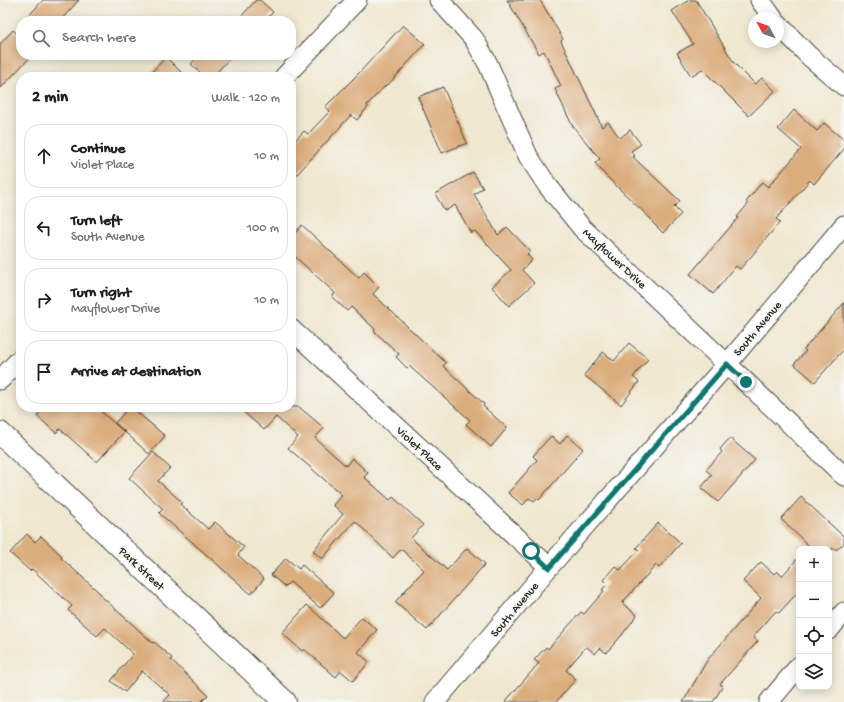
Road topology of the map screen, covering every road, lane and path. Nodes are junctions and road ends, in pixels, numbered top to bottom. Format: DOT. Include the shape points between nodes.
graph roads {
  1 [pos="358,0"];
  2 [pos="438,0"];
  3 [pos="760,0"];
  4 [pos="769,12"];
  5 [pos="784,30"];
  6 [pos="289,72"];
  7 [pos="844,86"];
  8 [pos="844,225"];
  9 [pos="296,334"];
  10 [pos="16,363"];
  11 [pos="727,364"];
  12 [pos="0,380"];
  13 [pos="0,433"];
  14 [pos="844,476"];
  15 [pos="549,568"];
  16 [pos="844,612"];
  17 [pos="832,626"];
  18 [pos="796,670"];
  19 [pos="285,702"];
  20 [pos="435,702"];
  21 [pos="769,702"];
  1 -- 6 [label="street"];
  2 -- 11 [label="street, Mayflower Drive" via="474,39 488,64 528,156 546,185 582,228"];
  3 -- 4 [label="street"];
  5 -- 7 [label="street"];
  8 -- 11 [label="street, South Avenue"];
  9 -- 15 [label="street, Violet Place"];
  10 -- 12 [label="street"];
  11 -- 14 [label="street, Mayflower Drive"];
  11 -- 15 [label="street, South Avenue"];
  13 -- 19 [label="main road, Park Street"];
  15 -- 20 [label="street, South Avenue"];
  16 -- 17 [label="street"];
  18 -- 21 [label="street"];
}
